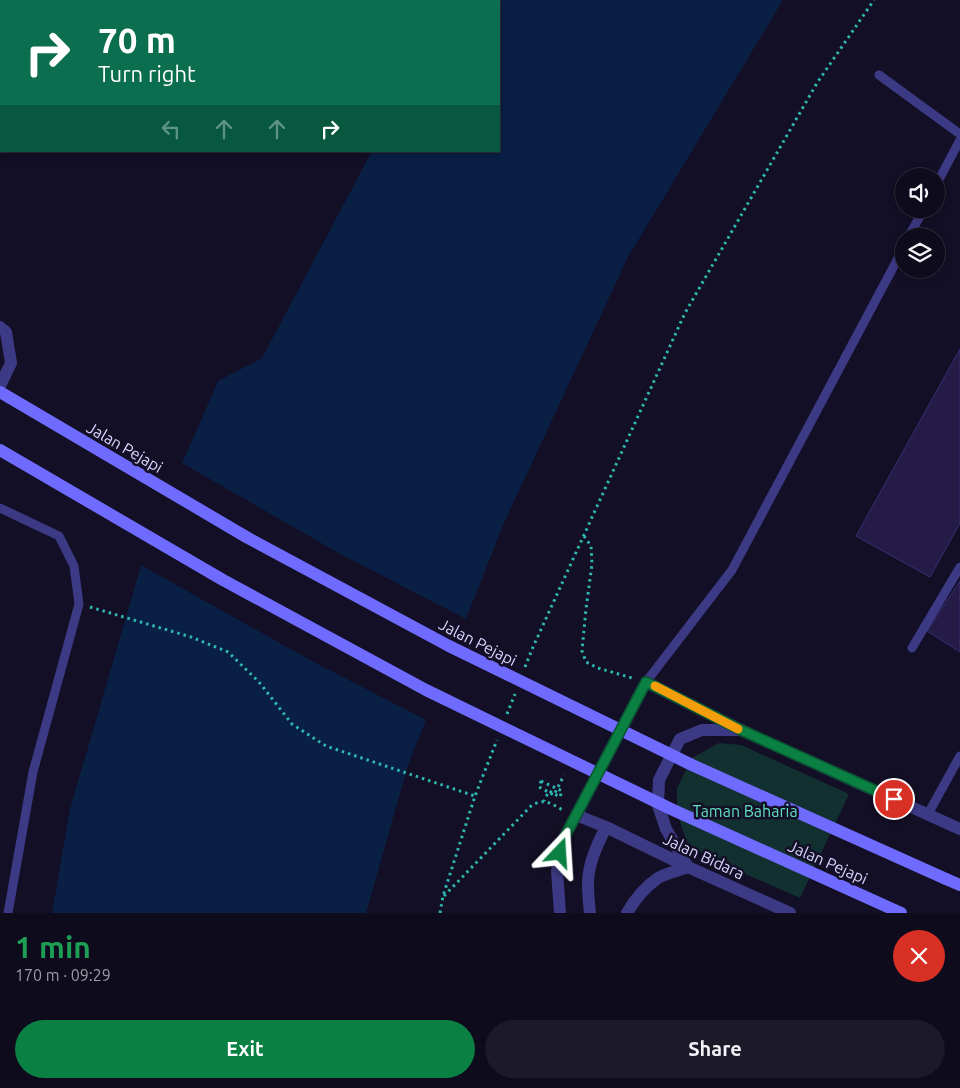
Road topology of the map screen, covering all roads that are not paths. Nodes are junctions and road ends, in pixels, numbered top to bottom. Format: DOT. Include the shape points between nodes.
graph roads {
  1 [pos="879,75"];
  2 [pos="960,134"];
  3 [pos="960,140"];
  4 [pos="945,168"];
  5 [pos="895,264"];
  6 [pos="0,327"];
  7 [pos="0,386"];
  8 [pos="0,392"];
  9 [pos="0,450"];
  10 [pos="0,508"];
  11 [pos="960,567"];
  12 [pos="912,648"];
  13 [pos="646,682"];
  14 [pos="741,730"];
  15 [pos="960,756"];
  16 [pos="928,814"];
  17 [pos="576,815"];
  18 [pos="606,826"];
  19 [pos="960,829"];
  20 [pos="688,867"];
  21 [pos="960,885"];
  22 [pos="8,913"];
  23 [pos="560,913"];
  24 [pos="590,913"];
  25 [pos="627,913"];
  26 [pos="790,913"];
  27 [pos="901,913"];
  1 -- 2 [label="lane"];
  3 -- 4 [label="lane"];
  5 -- 13 [label="lane" via="732,570"];
  6 -- 7 [label="street" via="6,332 11,363"];
  8 -- 21 [label="main road, Jalan Pejapi, bridge" via="248,538 449,646 692,765"];
  9 -- 27 [label="main road, Jalan Pejapi, bridge" via="223,580 426,690 671,809"];
  10 -- 22 [label="lane" via="59,536 74,566 79,604 33,772"];
  11 -- 12 [label="lane"];
  13 -- 14 [label="street"];
  13 -- 17 [label="street"];
  14 -- 16 [label="street"];
  14 -- 20 [label="street" via="702,730 680,740 660,780 658,806 666,829"];
  15 -- 16 [label="lane"];
  16 -- 19 [label="street"];
  17 -- 18 [label="street, Jalan Bidara"];
  17 -- 23 [label="street" via="564,838 557,871"];
  18 -- 20 [label="street, Jalan Bidara"];
  18 -- 24 [label="street" via="591,861 588,884"];
  20 -- 25 [label="street" via="660,878 644,889"];
  20 -- 26 [label="street, Jalan Bidara"];
}
